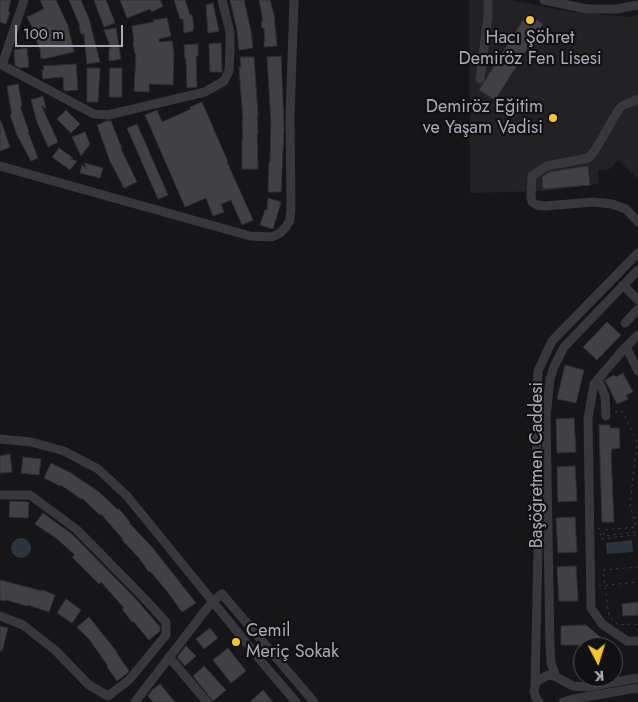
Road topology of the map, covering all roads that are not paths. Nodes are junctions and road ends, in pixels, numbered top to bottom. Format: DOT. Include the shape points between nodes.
graph roads {
  1 [pos="24,0"];
  2 [pos="222,0"];
  3 [pos="294,0"];
  4 [pos="488,0"];
  5 [pos="544,0"];
  6 [pos="638,5"];
  7 [pos="1,65"];
  8 [pos="480,79"];
  9 [pos="638,99"];
  10 [pos="0,166"];
  11 [pos="638,222"];
  12 [pos="638,253"];
  13 [pos="638,270"];
  14 [pos="623,285"];
  15 [pos="638,300"];
  16 [pos="638,309"];
  17 [pos="625,323"];
  18 [pos="638,335"];
  19 [pos="626,347"];
  20 [pos="638,372"];
  21 [pos="598,379"];
  22 [pos="606,416"];
  23 [pos="0,439"];
  24 [pos="0,495"];
  25 [pos="213,601"];
  26 [pos="0,616"];
  27 [pos="638,641"];
  28 [pos="169,657"];
  29 [pos="558,678"];
  30 [pos="638,678"];
  31 [pos="638,688"];
  32 [pos="535,689"];
  33 [pos="602,689"];
  34 [pos="135,702"];
  35 [pos="207,702"];
  36 [pos="296,702"];
  37 [pos="314,702"];
  38 [pos="528,702"];
  39 [pos="539,702"];
  40 [pos="561,702"];
  1 -- 7 [label="street"];
  2 -- 7 [label="street" via="230,32 229,71 224,81 205,92 108,115 94,114"];
  3 -- 10 [label="street" via="290,220 280,233 272,237 250,236"];
  4 -- 8 [label="street"];
  5 -- 6 [label="street" via="587,9"];
  9 -- 11 [label="street" via="619,109 588,158 547,166 532,176 531,196 532,202 545,206 593,202 612,204 626,209"];
  12 -- 32 [label="street, Başöğretmen Caddesi" via="552,341 538,371"];
  13 -- 14 [label="street, Başöğretmen Caddesi"];
  14 -- 15 [label="street"];
  14 -- 29 [label="street, Başöğretmen Caddesi" via="564,347 550,379 546,417 550,648 551,663"];
  16 -- 17 [label="street"];
  18 -- 19 [label="street"];
  19 -- 20 [label="street"];
  19 -- 21 [label="street"];
  21 -- 22 [label="street" via="605,396"];
  21 -- 27 [label="street" via="594,384 588,418 591,608 602,624 627,641"];
  23 -- 25 [label="street" via="30,442 64,451 98,469 127,496"];
  24 -- 26 [label="street" via="30,495 76,529 166,622 166,635 129,680 108,696 89,685 55,650 23,626"];
  25 -- 28 [label="street"];
  25 -- 36 [label="street"];
  25 -- 37 [label="street" via="222,594"];
  28 -- 34 [label="street"];
  28 -- 35 [label="street"];
  29 -- 32 [label="street" via="546,676 537,681"];
  29 -- 33 [label="street" via="573,686"];
  29 -- 40 [label="street, Başöğretmen Caddesi" via="565,688"];
  30 -- 33 [label="street"];
  31 -- 33 [label="street"];
  32 -- 38 [label="street"];
  32 -- 39 [label="street, Başöğretmen Caddesi"];
  33 -- 40 [label="street"];
}
